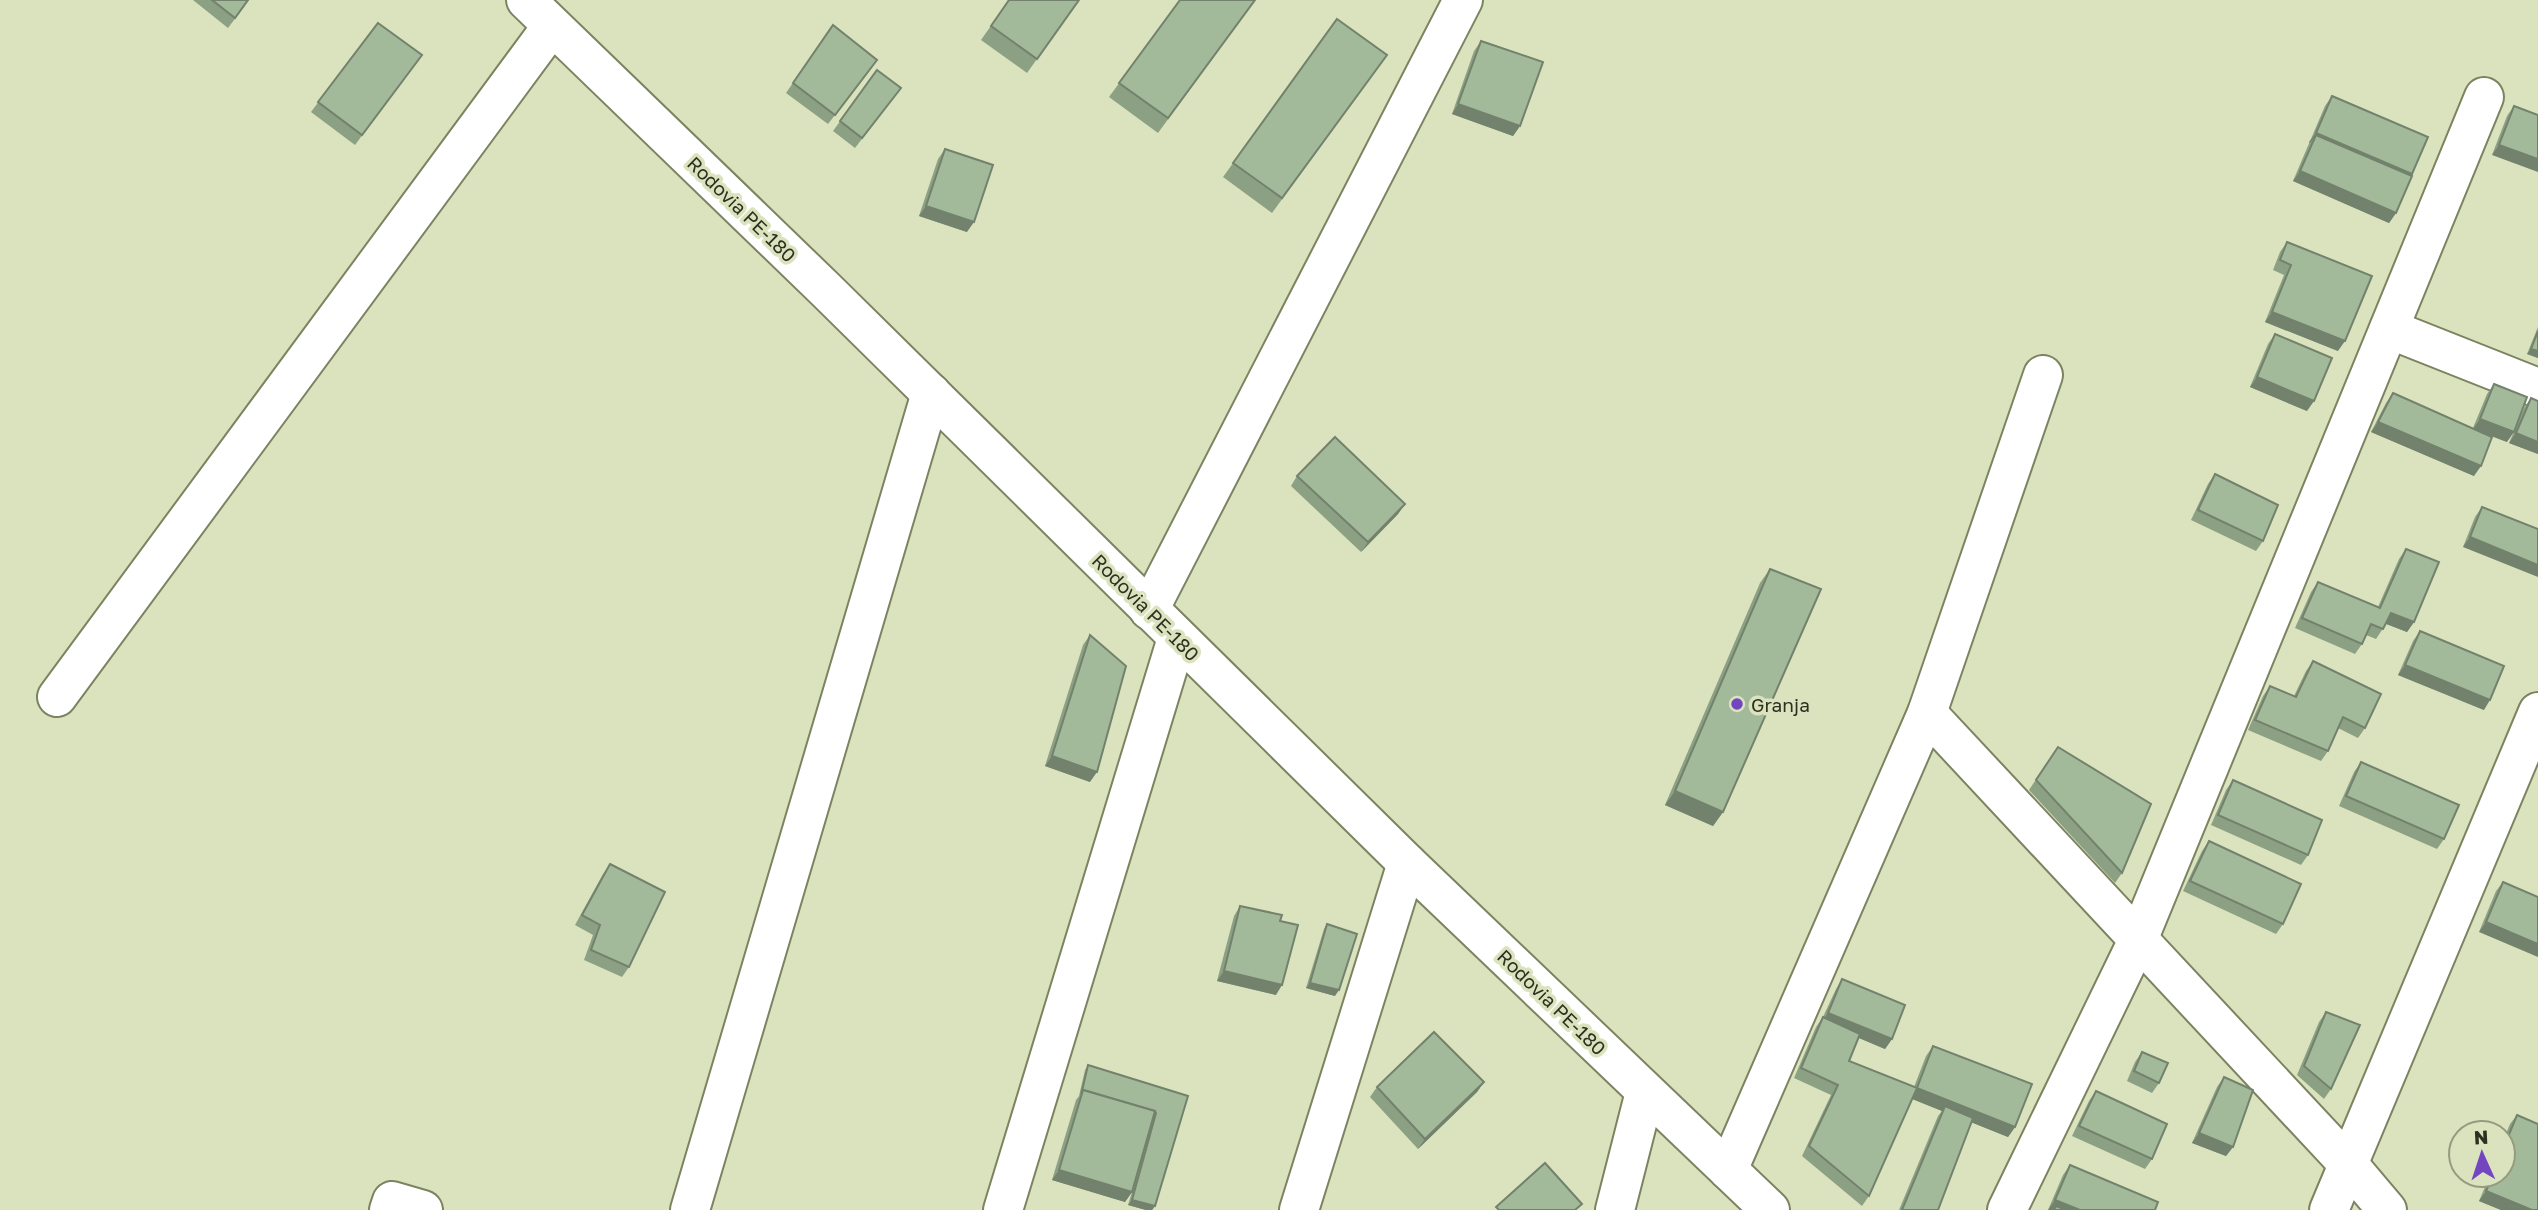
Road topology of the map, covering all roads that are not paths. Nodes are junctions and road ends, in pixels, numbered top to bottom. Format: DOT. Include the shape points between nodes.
graph roads {
  1 [pos="1463,0"];
  2 [pos="539,13"];
  3 [pos="2484,97"];
  4 [pos="2389,329"];
  5 [pos="2043,375"];
  6 [pos="2538,388"];
  7 [pos="931,393"];
  8 [pos="1149,610"];
  9 [pos="1177,638"];
  10 [pos="57,697"];
  11 [pos="2538,712"];
  12 [pos="1927,713"];
  13 [pos="1407,863"];
  14 [pos="2138,940"];
  15 [pos="1646,1092"];
  16 [pos="2349,1165"];
  17 [pos="1728,1170"];
  18 [pos="389,1210"];
  19 [pos="423,1210"];
  20 [pos="690,1210"];
  21 [pos="1003,1210"];
  22 [pos="1299,1210"];
  23 [pos="1615,1210"];
  24 [pos="1770,1210"];
  25 [pos="2007,1210"];
  26 [pos="2329,1210"];
  27 [pos="2387,1210"];
  1 -- 8 [label="street"];
  2 -- 7 [label="street, Rodovia PE-180"];
  2 -- 10 [label="street"];
  3 -- 4 [label="street"];
  4 -- 6 [label="street"];
  4 -- 14 [label="street"];
  5 -- 12 [label="street"];
  7 -- 8 [label="street, Rodovia PE-180"];
  7 -- 20 [label="street"];
  8 -- 9 [label="street, Rodovia PE-180"];
  9 -- 13 [label="street, Rodovia PE-180"];
  9 -- 21 [label="street"];
  11 -- 16 [label="street"];
  12 -- 14 [label="street"];
  12 -- 17 [label="street"];
  13 -- 15 [label="street, Rodovia PE-180"];
  13 -- 22 [label="street"];
  14 -- 16 [label="street"];
  14 -- 25 [label="street"];
  15 -- 17 [label="street, Rodovia PE-180"];
  15 -- 23 [label="street"];
  16 -- 26 [label="street"];
  16 -- 27 [label="street"];
  17 -- 24 [label="street, Rodovia PE-180"];
  18 -- 19 [label="street" via="392,1202"];
}
